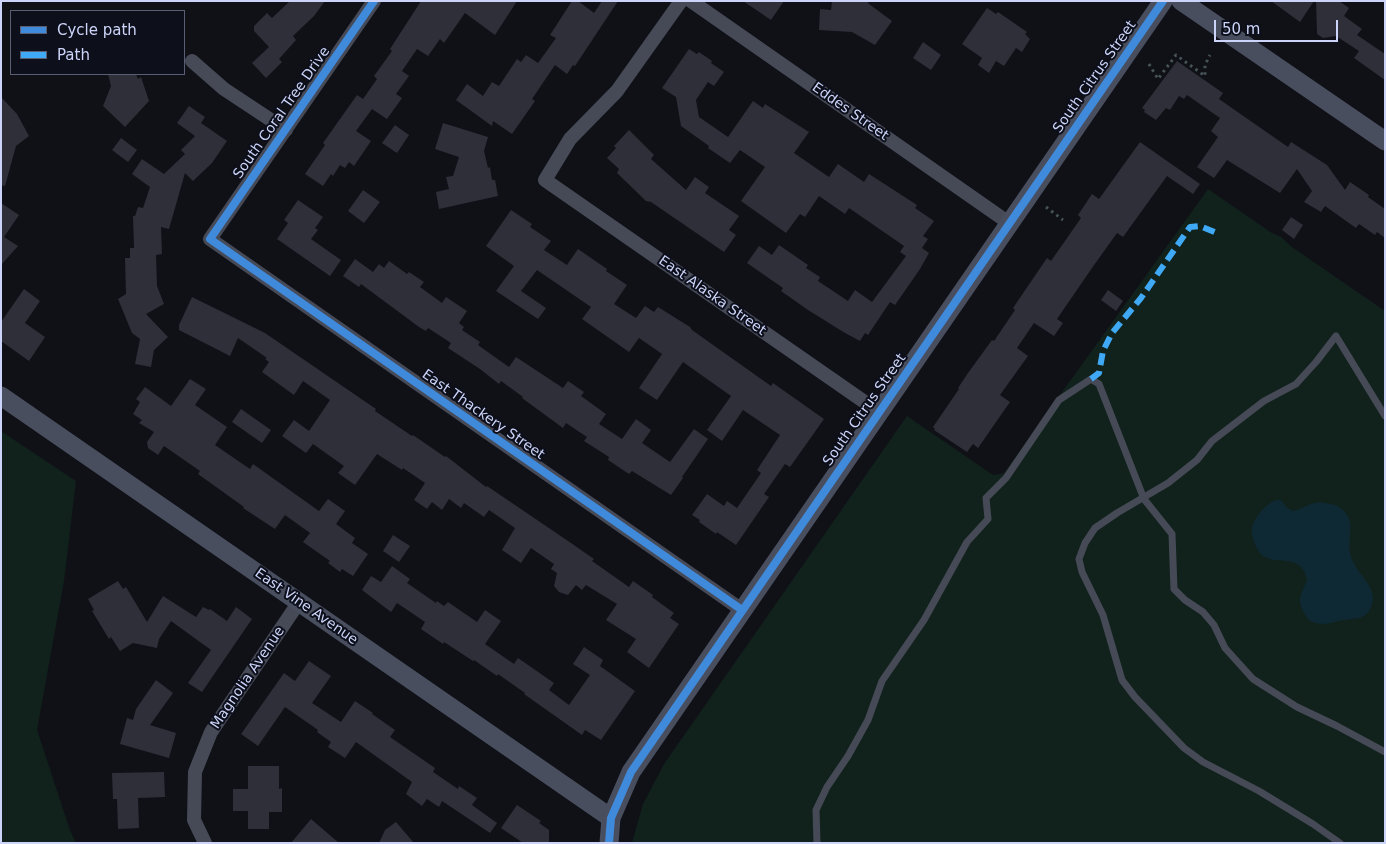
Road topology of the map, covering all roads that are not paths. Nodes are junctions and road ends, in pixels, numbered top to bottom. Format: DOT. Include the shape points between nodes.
graph roads {
  1 [pos="374,1"];
  2 [pos="681,1"];
  3 [pos="691,1"];
  4 [pos="1162,1"];
  5 [pos="1181,1"];
  6 [pos="192,60"];
  7 [pos="286,130"];
  8 [pos="1385,142"];
  9 [pos="1008,223"];
  10 [pos="210,239"];
  11 [pos="1,396"];
  12 [pos="879,412"];
  13 [pos="1385,416"];
  14 [pos="1144,499"];
  15 [pos="299,602"];
  16 [pos="742,610"];
  17 [pos="1385,752"];
  18 [pos="611,818"];
  19 [pos="205,843"];
  20 [pos="609,843"];
  21 [pos="817,843"];
  22 [pos="1340,843"];
  1 -- 7 [label="street, South Coral Tree Drive"];
  2 -- 12 [label="street, East Alaska Street" via="617,91 570,139 545,180"];
  3 -- 9 [label="street, Eddes Street"];
  4 -- 9 [label="street, South Citrus Street"];
  5 -- 8 [label="street"];
  6 -- 7 [label="street" via="224,89"];
  7 -- 10 [label="street, South Coral Tree Drive"];
  9 -- 12 [label="street, South Citrus Street"];
  10 -- 16 [label="street, East Thackery Street"];
  11 -- 15 [label="street, East Vine Avenue"];
  12 -- 16 [label="street, South Citrus Street"];
  13 -- 14 [label="lane" via="1336,336 1296,384 1264,402 1212,441 1197,460"];
  14 -- 17 [label="lane" via="1172,534 1174,589 1203,612 1214,625 1225,648 1253,679 1297,707"];
  14 -- 21 [label="lane" via="1099,384 1091,379 1059,400 1006,478 986,498 988,519 967,542 924,620 882,681 868,720 827,787 816,810"];
  14 -- 22 [label="lane" via="1095,528 1079,559 1103,615 1122,680 1135,698 1184,748"];
  15 -- 18 [label="street, East Vine Avenue"];
  15 -- 19 [label="street, Magnolia Avenue" via="212,732 195,772 194,820"];
  16 -- 18 [label="street, South Citrus Street" via="631,772"];
  18 -- 20 [label="street, South Citrus Street"];
}
